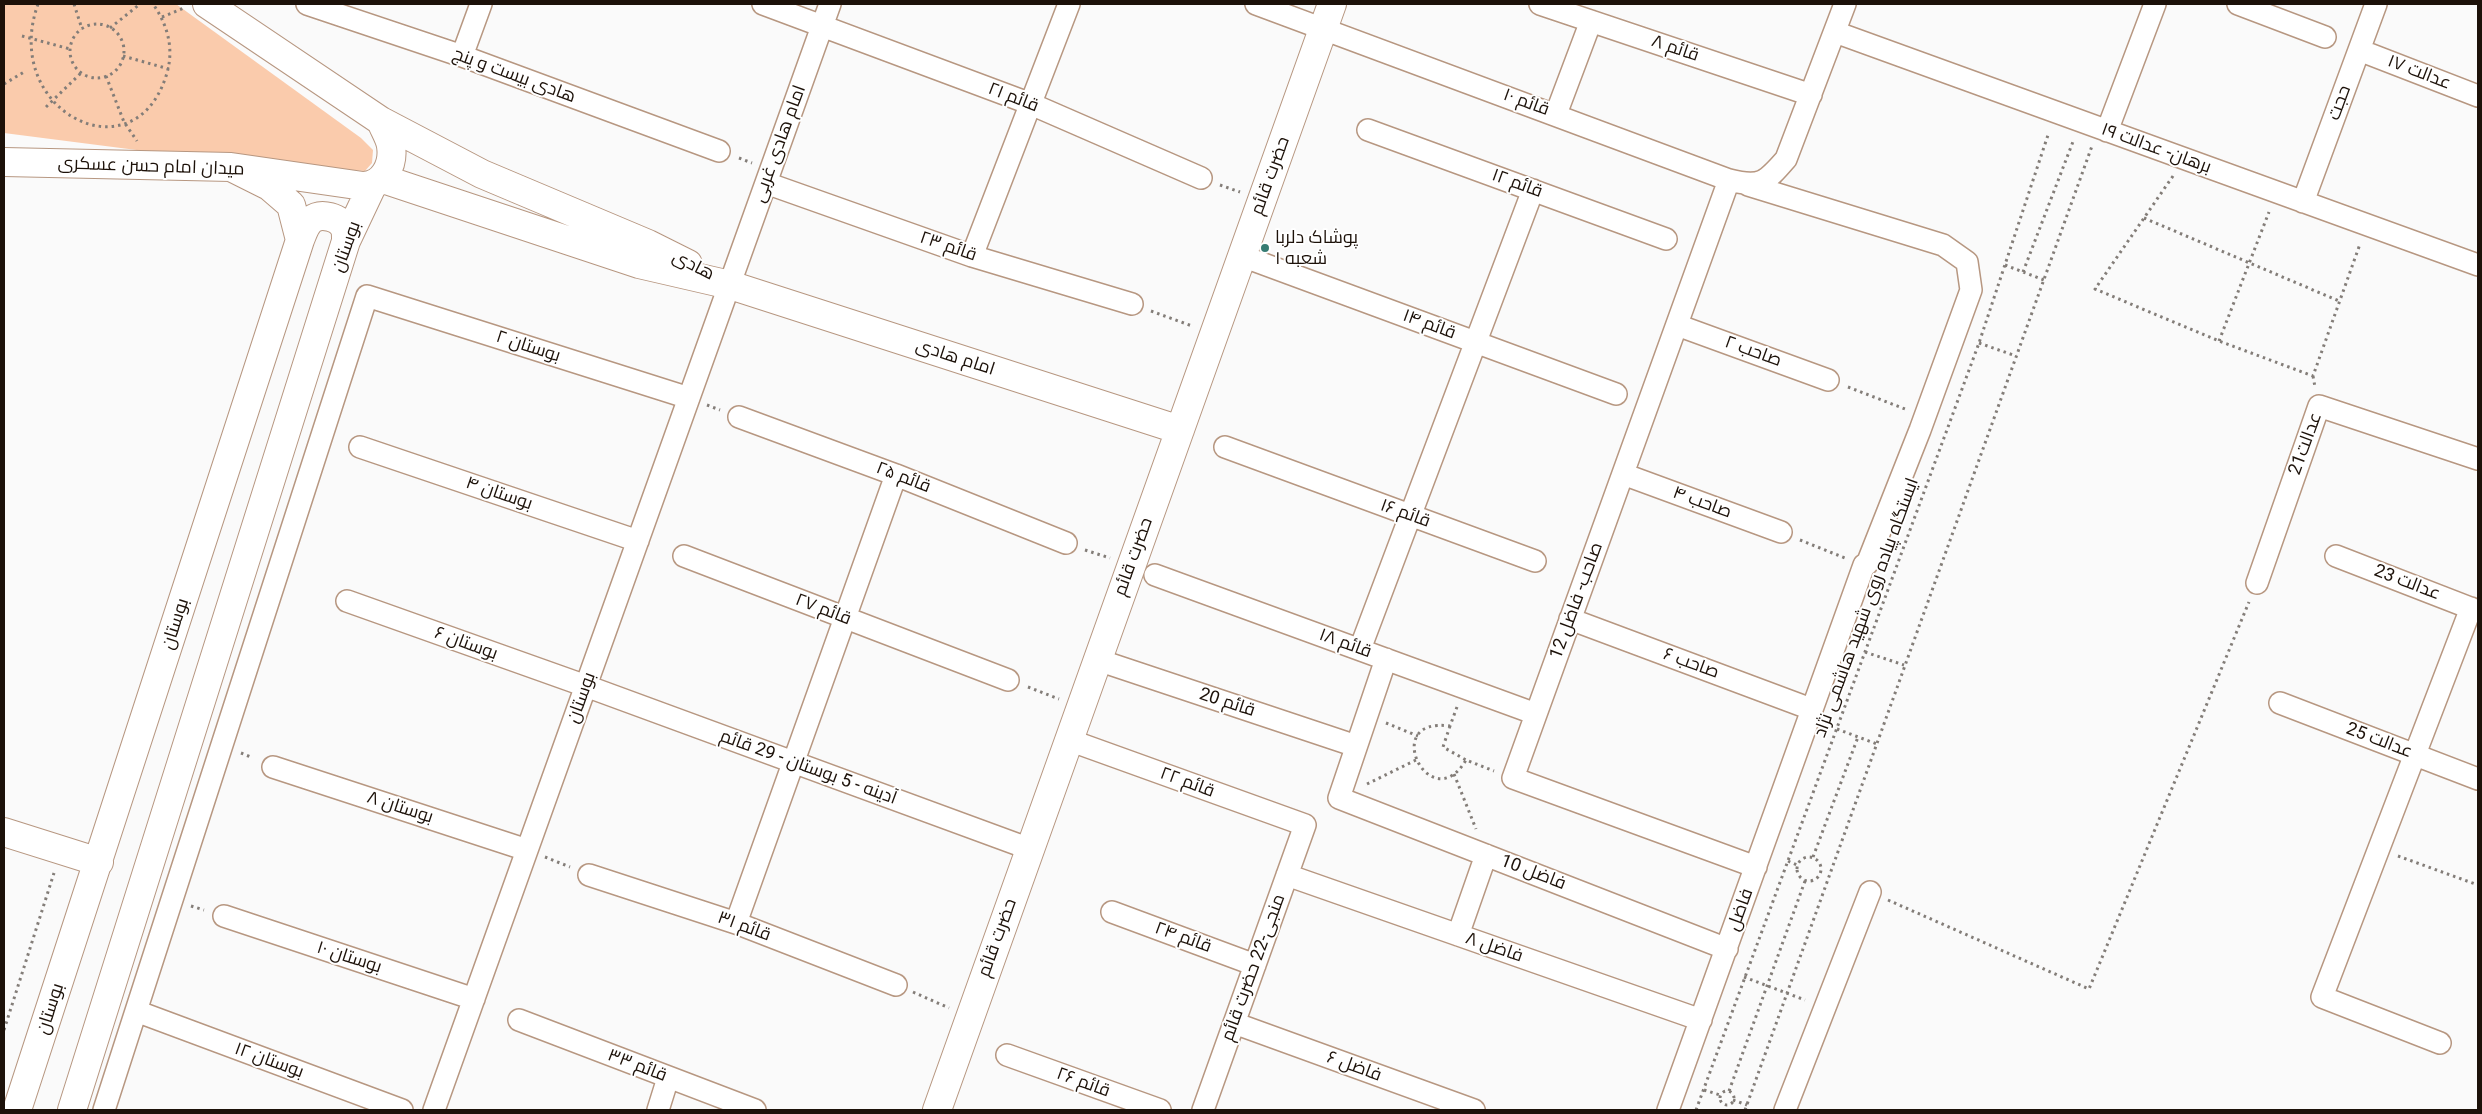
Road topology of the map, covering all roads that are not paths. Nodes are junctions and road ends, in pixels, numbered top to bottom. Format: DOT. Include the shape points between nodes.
graph roads {
  1 [pos="308,4"];
  2 [pos="481,4"];
  3 [pos="763,4"];
  4 [pos="830,4"];
  5 [pos="1069,4"];
  6 [pos="1256,4"];
  7 [pos="1540,4"];
  8 [pos="1845,4"];
  9 [pos="2155,4"];
  10 [pos="2238,4"];
  11 [pos="2376,4"];
  12 [pos="196,5"];
  13 [pos="1328,16"];
  14 [pos="1591,21"];
  15 [pos="822,26"];
  16 [pos="1835,32"];
  17 [pos="2325,37"];
  18 [pos="2359,50"];
  19 [pos="462,56"];
  20 [pos="1811,95"];
  21 [pos="2478,96"];
  22 [pos="1031,104"];
  23 [pos="1556,114"];
  24 [pos="381,121"];
  25 [pos="2095,127"];
  26 [pos="1368,130"];
  27 [pos="719,151"];
  28 [pos="4,162"];
  29 [pos="231,167"];
  30 [pos="769,176"];
  31 [pos="1201,178"];
  32 [pos="378,183"];
  33 [pos="1738,183"];
  34 [pos="1533,190"];
  35 [pos="2303,202"];
  36 [pos="300,240"];
  37 [pos="1666,240"];
  38 [pos="346,241"];
  39 [pos="972,256"];
  40 [pos="1242,256"];
  41 [pos="2478,265"];
  42 [pos="730,285"];
  43 [pos="1132,304"];
  44 [pos="1677,325"];
  45 [pos="1476,342"];
  46 [pos="1828,380"];
  47 [pos="1616,394"];
  48 [pos="689,398"];
  49 [pos="1924,416"];
  50 [pos="739,417"];
  51 [pos="1180,430"];
  52 [pos="360,447"];
  53 [pos="1226,447"];
  54 [pos="2478,459"];
  55 [pos="1622,474"];
  56 [pos="896,475"];
  57 [pos="1410,516"];
  58 [pos="1781,532"];
  59 [pos="638,540"];
  60 [pos="1066,542"];
  61 [pos="684,556"];
  62 [pos="2336,556"];
  63 [pos="1535,561"];
  64 [pos="1143,570"];
  65 [pos="2257,583"];
  66 [pos="347,601"];
  67 [pos="2475,609"];
  68 [pos="844,618"];
  69 [pos="1570,619"];
  70 [pos="1360,650"];
  71 [pos="1386,659"];
  72 [pos="1098,660"];
  73 [pos="1008,680"];
  74 [pos="586,686"];
  75 [pos="2280,703"];
  76 [pos="1811,709"];
  77 [pos="1536,714"];
  78 [pos="1069,740"];
  79 [pos="1356,746"];
  80 [pos="2415,755"];
  81 [pos="793,762"];
  82 [pos="273,767"];
  83 [pos="2478,779"];
  84 [pos="1305,825"];
  85 [pos="4,832"];
  86 [pos="1030,849"];
  87 [pos="527,850"];
  88 [pos="1486,855"];
  89 [pos="99,862"];
  90 [pos="1756,867"];
  91 [pos="589,875"];
  92 [pos="1287,875"];
  93 [pos="1870,892"];
  94 [pos="1112,912"];
  95 [pos="224,916"];
  96 [pos="736,923"];
  97 [pos="1458,935"];
  98 [pos="1727,949"];
  99 [pos="1255,965"];
  100 [pos="896,985"];
  101 [pos="474,999"];
  102 [pos="136,1011"];
  103 [pos="519,1020"];
  104 [pos="1701,1020"];
  105 [pos="1234,1023"];
  106 [pos="2440,1042"];
  107 [pos="1007,1055"];
  108 [pos="668,1078"];
  109 [pos="17,1110"];
  110 [pos="72,1110"];
  111 [pos="104,1110"];
  112 [pos="402,1110"];
  113 [pos="434,1110"];
  114 [pos="658,1110"];
  115 [pos="755,1110"];
  116 [pos="937,1110"];
  117 [pos="1160,1110"];
  118 [pos="1203,1110"];
  119 [pos="1474,1110"];
  120 [pos="1668,1110"];
  121 [pos="1785,1110"];
  1 -- 19 [label="street, هادی بیست و پنج"];
  2 -- 19 [label="street"];
  3 -- 15 [label="street, قائم ۲۱"];
  4 -- 15 [label="street, امام هادی غربی"];
  5 -- 22 [label="street"];
  6 -- 13 [label="street, قائم ۱۰"];
  7 -- 14 [label="street, قائم ۸"];
  8 -- 16 [label="street"];
  9 -- 25 [label="street"];
  10 -- 17 [label="street"];
  11 -- 18 [label="street, حجت"];
  12 -- 24 [label="street"];
  13 -- 23 [label="street, قائم ۱۰"];
  13 -- 40 [label="street, حضرت قائم"];
  14 -- 20 [label="street, قائم ۸"];
  14 -- 23 [label="street"];
  15 -- 22 [label="street, قائم ۲۱"];
  15 -- 30 [label="street, امام هادی غربی"];
  16 -- 20 [label="street"];
  16 -- 25 [label="street, برهان- عدالت ۱۹"];
  18 -- 21 [label="street, عدالت ۱۷"];
  18 -- 35 [label="street, حجت"];
  19 -- 27 [label="street, هادی بیست و پنج"];
  20 -- 33 [label="street" via="1786,159 1768,179"];
  22 -- 31 [label="street, قائم ۲۱"];
  22 -- 39 [label="street"];
  23 -- 33 [label="street, قائم ۱۰"];
  24 -- 32 [label="street" via="391,145 391,156"];
  24 -- 42 [label="street, هادی" via="482,174 648,244"];
  25 -- 35 [label="street, برهان- عدالت ۱۹"];
  26 -- 34 [label="street, قائم ۱۲"];
  28 -- 29 [label="street, میدان امام حسن عسکری"];
  29 -- 32 [label="street, میدان امام حسن عسکری" via="324,182"];
  29 -- 36 [label="street" via="269,186 291,205"];
  30 -- 39 [label="street, قائم ۲۳"];
  30 -- 42 [label="street, امام هادی غربی"];
  32 -- 38 [label="street, بوستان"];
  32 -- 42 [label="street, هادی" via="639,264"];
  33 -- 44 [label="street, صاحب- فاضل 12"];
  33 -- 49 [label="street, قائم ۱۰" via="1943,245 1967,262 1971,290"];
  34 -- 37 [label="street, قائم ۱۲"];
  34 -- 45 [label="street"];
  35 -- 41 [label="street, برهان- عدالت ۱۹"];
  36 -- 38 [label="street, بوستان" via="312,218 326,216 337,219 344,228"];
  36 -- 89 [label="street, بوستان"];
  38 -- 110 [label="street, بوستان"];
  39 -- 43 [label="street, قائم ۲۳"];
  40 -- 45 [label="street, قائم ۱۴"];
  40 -- 51 [label="street, حضرت قائم"];
  42 -- 48 [label="street, بوستان"];
  42 -- 51 [label="street, امام هادی"];
  44 -- 46 [label="street, صاحب ۲"];
  44 -- 55 [label="street, صاحب- فاضل 12"];
  45 -- 47 [label="street, قائم ۱۴"];
  45 -- 57 [label="street"];
  48 -- 59 [label="street, بوستان"];
  48 -- 102 [label="street, بوستان ۲" via="367,296"];
  49 -- 76 [label="street, فاضل" via="1864,565 1814,709"];
  50 -- 56 [label="street, قائم ۲۵"];
  51 -- 64 [label="street, حضرت قائم"];
  52 -- 59 [label="street, بوستان ۴"];
  53 -- 57 [label="street, قائم ۱۶"];
  54 -- 65 [label="street, 21عدالت" via="2319,406"];
  55 -- 58 [label="street, صاحب ۴"];
  55 -- 69 [label="street, صاحب- فاضل 12"];
  56 -- 60 [label="street, قائم ۲۵"];
  56 -- 68 [label="street"];
  57 -- 63 [label="street, قائم ۱۶"];
  57 -- 70 [label="street"];
  59 -- 74 [label="street, بوستان"];
  61 -- 68 [label="street, قائم ۲۷"];
  62 -- 67 [label="street, عدالت 23"];
  64 -- 70 [label="street, قائم ۱۸"];
  64 -- 72 [label="street, حضرت قائم"];
  66 -- 74 [label="street, بوستان ۶"];
  67 -- 80 [label="street"];
  68 -- 73 [label="street, قائم ۲۷"];
  68 -- 81 [label="street"];
  69 -- 76 [label="street, صاحب ۶"];
  69 -- 77 [label="street, صاحب- فاضل 12"];
  70 -- 71 [label="street, قائم ۱۸"];
  71 -- 77 [label="street, قائم ۱۸"];
  71 -- 79 [label="street"];
  72 -- 78 [label="street, حضرت قائم"];
  72 -- 79 [label="street, قائم 20"];
  74 -- 81 [label="street, آدینه - 5 بوستان - 29 قائم"];
  74 -- 87 [label="street, بوستان"];
  75 -- 80 [label="street, عدالت 25"];
  76 -- 90 [label="street, فاضل"];
  77 -- 90 [label="street, صاحب- فاضل 12" via="1513,778"];
  78 -- 84 [label="street, قائم ۲۲"];
  78 -- 86 [label="street, حضرت قائم"];
  79 -- 88 [label="street, فاضل 10" via="1339,798"];
  80 -- 83 [label="street, عدالت 25"];
  80 -- 106 [label="street" via="2322,997"];
  81 -- 86 [label="street, آدینه - 5 بوستان - 29 قائم"];
  81 -- 96 [label="street"];
  82 -- 87 [label="street, بوستان ۸"];
  84 -- 92 [label="street, منجی-22 حضرت قائم"];
  85 -- 89 [label="street"];
  86 -- 116 [label="street, حضرت قائم"];
  87 -- 101 [label="street, بوستان"];
  88 -- 97 [label="street"];
  88 -- 98 [label="street, فاضل 10"];
  89 -- 109 [label="street, بوستان"];
  90 -- 98 [label="street, فاضل"];
  91 -- 96 [label="street, قائم ۳۱"];
  92 -- 97 [label="street, فاضل ۸"];
  92 -- 99 [label="street, منجی-22 حضرت قائم"];
  93 -- 121 [label="street"];
  94 -- 99 [label="street, قائم ۲۴"];
  95 -- 101 [label="street, بوستان ۱۰"];
  96 -- 100 [label="street, قائم ۳۱"];
  97 -- 104 [label="street, فاضل ۸"];
  98 -- 104 [label="street, فاضل"];
  99 -- 105 [label="street, منجی-22 حضرت قائم"];
  101 -- 113 [label="street, بوستان"];
  102 -- 111 [label="street"];
  102 -- 112 [label="street, بوستان ۱۲"];
  103 -- 108 [label="street, قائم ۳۳"];
  104 -- 120 [label="street, فاضل"];
  105 -- 118 [label="street, منجی-22 حضرت قائم"];
  105 -- 119 [label="street, فاضل ۶"];
  107 -- 117 [label="street, قائم ۲۶"];
  108 -- 114 [label="street"];
  108 -- 115 [label="street, قائم ۳۳"];
}
